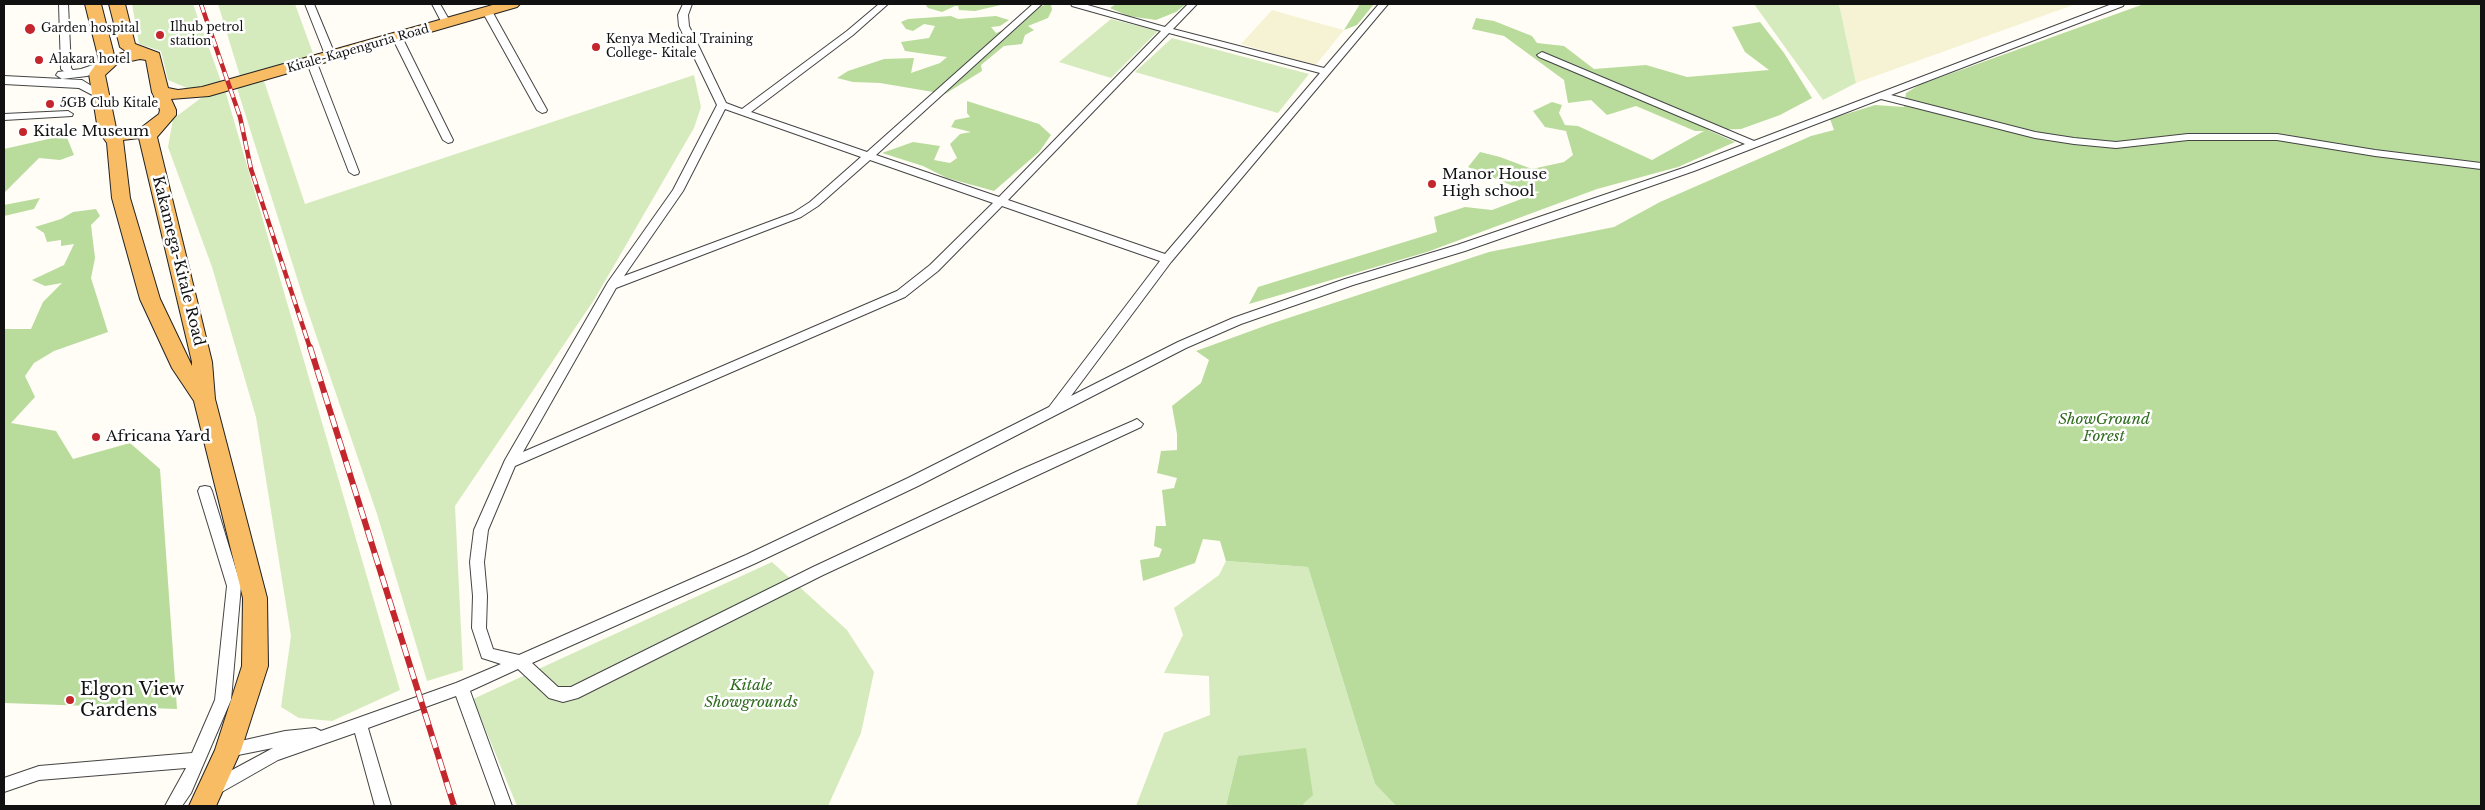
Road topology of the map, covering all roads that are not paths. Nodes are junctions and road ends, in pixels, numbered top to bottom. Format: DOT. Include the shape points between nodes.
graph roads {
  1 [pos="63,4"];
  2 [pos="93,4"];
  3 [pos="118,4"];
  4 [pos="309,4"];
  5 [pos="436,4"];
  6 [pos="512,4"];
  7 [pos="687,4"];
  8 [pos="884,4"];
  9 [pos="1038,4"];
  10 [pos="1075,4"];
  11 [pos="1193,4"];
  12 [pos="1384,4"];
  13 [pos="2120,4"];
  14 [pos="486,11"];
  15 [pos="446,23"];
  16 [pos="1167,30"];
  17 [pos="397,37"];
  18 [pos="148,54"];
  19 [pos="1542,55"];
  20 [pos="331,57"];
  21 [pos="312,63"];
  22 [pos="105,65"];
  23 [pos="1325,72"];
  24 [pos="71,74"];
  25 [pos="4,80"];
  26 [pos="25,80"];
  27 [pos="160,92"];
  28 [pos="203,92"];
  29 [pos="100,95"];
  30 [pos="1881,96"];
  31 [pos="722,105"];
  32 [pos="542,110"];
  33 [pos="743,113"];
  34 [pos="68,114"];
  35 [pos="4,117"];
  36 [pos="162,120"];
  37 [pos="111,133"];
  38 [pos="448,140"];
  39 [pos="1753,144"];
  40 [pos="868,154"];
  41 [pos="2481,166"];
  42 [pos="354,172"];
  43 [pos="1002,201"];
  44 [pos="1167,259"];
  45 [pos="612,285"];
  46 [pos="204,399"];
  47 [pos="1052,412"];
  48 [pos="1137,424"];
  49 [pos="510,463"];
  50 [pos="205,492"];
  51 [pos="520,662"];
  52 [pos="461,688"];
  53 [pos="360,725"];
  54 [pos="327,734"];
  55 [pos="228,750"];
  56 [pos="197,760"];
  57 [pos="4,785"];
  58 [pos="208,797"];
  59 [pos="174,806"];
  60 [pos="383,806"];
  61 [pos="504,806"];
  1 -- 24 [label="street" via="66,64"];
  2 -- 22 [label="highway" via="107,60"];
  3 -- 18 [label="highway" via="128,47"];
  4 -- 20 [label="street"];
  5 -- 15 [label="street"];
  6 -- 14 [label="highway, Kitale-Kapenguria Road"];
  7 -- 31 [label="street" via="683,14 684,26"];
  8 -- 33 [label="street"];
  9 -- 40 [label="street"];
  10 -- 16 [label="street"];
  11 -- 16 [label="street"];
  12 -- 23 [label="street"];
  13 -- 30 [label="street"];
  14 -- 15 [label="highway, Kitale-Kapenguria Road"];
  14 -- 32 [label="street"];
  15 -- 17 [label="highway, Kitale-Kapenguria Road"];
  16 -- 23 [label="street"];
  16 -- 43 [label="street"];
  17 -- 20 [label="highway, Kitale-Kapenguria Road"];
  17 -- 38 [label="street"];
  18 -- 22 [label="highway" via="130,55"];
  18 -- 27 [label="highway" via="153,56"];
  19 -- 39 [label="street"];
  20 -- 21 [label="highway, Kitale-Kapenguria Road"];
  21 -- 28 [label="highway, Kitale-Kapenguria Road"];
  21 -- 42 [label="street"];
  22 -- 24 [label="street"];
  22 -- 29 [label="highway, Kakamega-Kitale Road" via="97,74"];
  23 -- 44 [label="street"];
  24 -- 26 [label="street"];
  25 -- 26 [label="street"];
  26 -- 29 [label="street" via="82,84"];
  27 -- 28 [label="highway, Kitale-Kapenguria Road" via="178,95"];
  27 -- 36 [label="highway" via="168,110"];
  28 -- 36 [label="highway, Kitale-Kapenguria Road"];
  29 -- 37 [label="highway, Kakamega-Kitale Road" via="107,130"];
  30 -- 39 [label="street"];
  30 -- 41 [label="street" via="2074,142 2116,145 2188,138 2277,137"];
  31 -- 33 [label="street"];
  31 -- 45 [label="street" via="678,191"];
  33 -- 40 [label="street"];
  34 -- 35 [label="street"];
  36 -- 37 [label="highway" via="137,133"];
  36 -- 46 [label="highway, Kakamega-Kitale Road" via="148,136 202,362"];
  37 -- 46 [label="highway, Kakamega-Kitale Road" via="116,143 121,198 150,299 182,368"];
  39 -- 47 [label="street" via="1462,248 1348,282 1237,321 1182,344"];
  40 -- 43 [label="street"];
  40 -- 45 [label="street" via="829,191 797,215"];
  43 -- 44 [label="street"];
  43 -- 49 [label="street" via="934,268 901,294"];
  44 -- 47 [label="street"];
  45 -- 49 [label="street"];
  46 -- 55 [label="highway, Kakamega-Kitale Road" via="255,598 255,666"];
  47 -- 51 [label="street" via="751,559"];
  48 -- 51 [label="street" via="827,567 573,693 563,696 554,693"];
  49 -- 51 [label="street" via="481,530 477,562 479,628 487,654"];
  50 -- 56 [label="street" via="234,586 223,700"];
  51 -- 52 [label="street"];
  52 -- 53 [label="street"];
  52 -- 61 [label="street"];
  53 -- 54 [label="street"];
  53 -- 60 [label="street"];
  54 -- 55 [label="street" via="285,738"];
  54 -- 58 [label="street" via="273,755"];
  55 -- 58 [label="highway, Kakamega-Kitale Road"];
  56 -- 57 [label="street" via="39,773"];
  56 -- 59 [label="street"];
}
